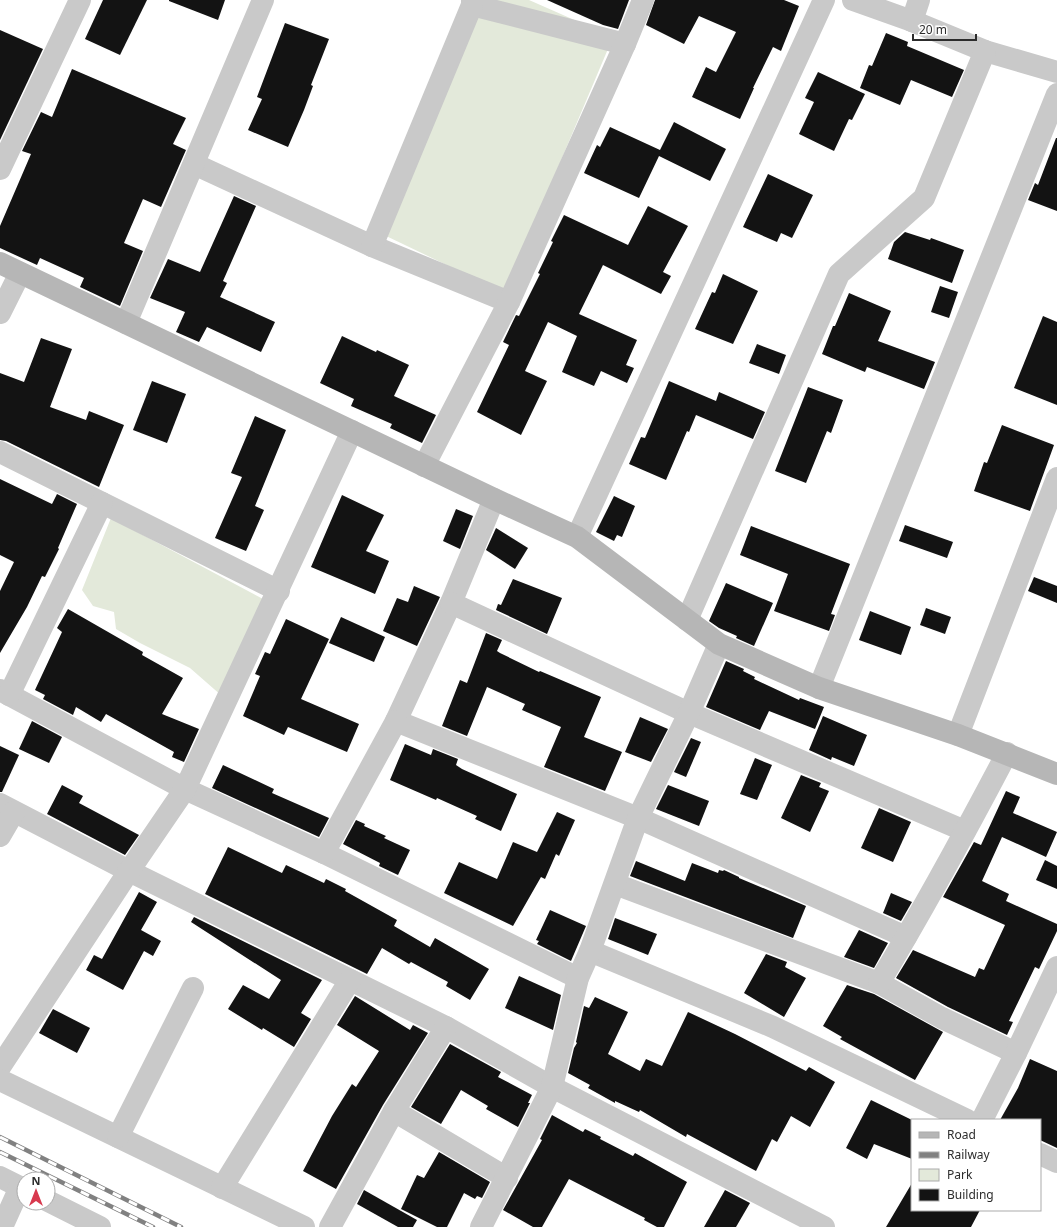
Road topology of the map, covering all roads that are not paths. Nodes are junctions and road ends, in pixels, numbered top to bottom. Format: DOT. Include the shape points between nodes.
graph roads {
  1 [pos="80,0"];
  2 [pos="263,0"];
  3 [pos="643,0"];
  4 [pos="824,0"];
  5 [pos="853,0"];
  6 [pos="919,0"];
  7 [pos="472,3"];
  8 [pos="912,21"];
  9 [pos="625,44"];
  10 [pos="985,51"];
  11 [pos="1057,72"];
  12 [pos="1057,94"];
  13 [pos="194,164"];
  14 [pos="0,169"];
  15 [pos="372,246"];
  16 [pos="0,263"];
  17 [pos="20,273"];
  18 [pos="509,302"];
  19 [pos="0,313"];
  20 [pos="126,323"];
  21 [pos="352,431"];
  22 [pos="0,452"];
  23 [pos="424,466"];
  24 [pos="1057,478"];
  25 [pos="494,499"];
  26 [pos="102,503"];
  27 [pos="577,537"];
  28 [pos="279,590"];
  29 [pos="451,603"];
  30 [pos="687,620"];
  31 [pos="719,644"];
  32 [pos="819,688"];
  33 [pos="5,692"];
  34 [pos="689,713"];
  35 [pos="396,721"];
  36 [pos="958,735"];
  37 [pos="1007,753"];
  38 [pos="1057,774"];
  39 [pos="185,789"];
  40 [pos="7,808"];
  41 [pos="638,818"];
  42 [pos="965,831"];
  43 [pos="0,836"];
  44 [pos="324,853"];
  45 [pos="129,871"];
  46 [pos="615,884"];
  47 [pos="906,937"];
  48 [pos="590,951"];
  49 [pos="1057,967"];
  50 [pos="578,978"];
  51 [pos="350,980"];
  52 [pos="879,983"];
  53 [pos="193,988"];
  54 [pos="446,1027"];
  55 [pos="1016,1053"];
  56 [pos="0,1067"];
  57 [pos="0,1080"];
  58 [pos="552,1087"];
  59 [pos="394,1111"];
  60 [pos="965,1119"];
  61 [pos="983,1119"];
  62 [pos="118,1137"];
  63 [pos="1041,1154"];
  64 [pos="1057,1162"];
  65 [pos="0,1177"];
  66 [pos="507,1178"];
  67 [pos="16,1185"];
  68 [pos="222,1188"];
  69 [pos="16,1200"];
  70 [pos="56,1205"];
  71 [pos="2,1227"];
  72 [pos="100,1227"];
  73 [pos="304,1227"];
  74 [pos="330,1227"];
  75 [pos="481,1227"];
  76 [pos="823,1227"];
  1 -- 14 [label="street"];
  2 -- 13 [label="street"];
  3 -- 9 [label="street"];
  4 -- 27 [label="street"];
  5 -- 8 [label="street"];
  6 -- 8 [label="street"];
  7 -- 9 [label="street"];
  7 -- 15 [label="street"];
  8 -- 10 [label="street"];
  9 -- 18 [label="street"];
  10 -- 11 [label="street"];
  10 -- 30 [label="street" via="924,198 839,274"];
  12 -- 32 [label="street"];
  13 -- 15 [label="street"];
  13 -- 20 [label="street"];
  15 -- 18 [label="street"];
  16 -- 17 [label="street"];
  17 -- 19 [label="street"];
  17 -- 20 [label="street"];
  18 -- 23 [label="street"];
  20 -- 21 [label="street"];
  21 -- 23 [label="street"];
  21 -- 28 [label="street"];
  22 -- 26 [label="street"];
  23 -- 25 [label="street"];
  24 -- 36 [label="street"];
  25 -- 27 [label="street"];
  25 -- 29 [label="street"];
  26 -- 28 [label="street"];
  26 -- 33 [label="street"];
  27 -- 30 [label="street"];
  28 -- 39 [label="street"];
  29 -- 34 [label="street"];
  29 -- 35 [label="street"];
  30 -- 31 [label="street"];
  31 -- 32 [label="street"];
  31 -- 34 [label="street"];
  32 -- 36 [label="street"];
  33 -- 39 [label="street"];
  34 -- 41 [label="street"];
  34 -- 42 [label="street"];
  35 -- 41 [label="street"];
  35 -- 44 [label="street"];
  36 -- 37 [label="street"];
  37 -- 38 [label="street"];
  37 -- 42 [label="street"];
  39 -- 44 [label="street"];
  39 -- 45 [label="street"];
  40 -- 43 [label="street"];
  40 -- 45 [label="street"];
  41 -- 46 [label="street"];
  41 -- 47 [label="street"];
  42 -- 47 [label="street"];
  44 -- 50 [label="street"];
  45 -- 51 [label="street"];
  45 -- 56 [label="street"];
  46 -- 48 [label="street"];
  46 -- 52 [label="street"];
  47 -- 52 [label="street"];
  48 -- 50 [label="street"];
  48 -- 60 [label="street" via="773,1027"];
  49 -- 55 [label="street"];
  50 -- 58 [label="street"];
  51 -- 54 [label="street"];
  51 -- 68 [label="street"];
  52 -- 55 [label="street" via="942,1018"];
  53 -- 62 [label="street"];
  54 -- 58 [label="street"];
  54 -- 59 [label="street"];
  55 -- 61 [label="street"];
  57 -- 62 [label="street"];
  58 -- 66 [label="street"];
  58 -- 76 [label="street"];
  59 -- 66 [label="street"];
  59 -- 74 [label="street"];
  62 -- 68 [label="street"];
  63 -- 64 [label="street"];
  65 -- 67 [label="street"];
  66 -- 75 [label="street"];
  68 -- 73 [label="street"];
  69 -- 71 [label="street"];
  70 -- 72 [label="street"];
}
